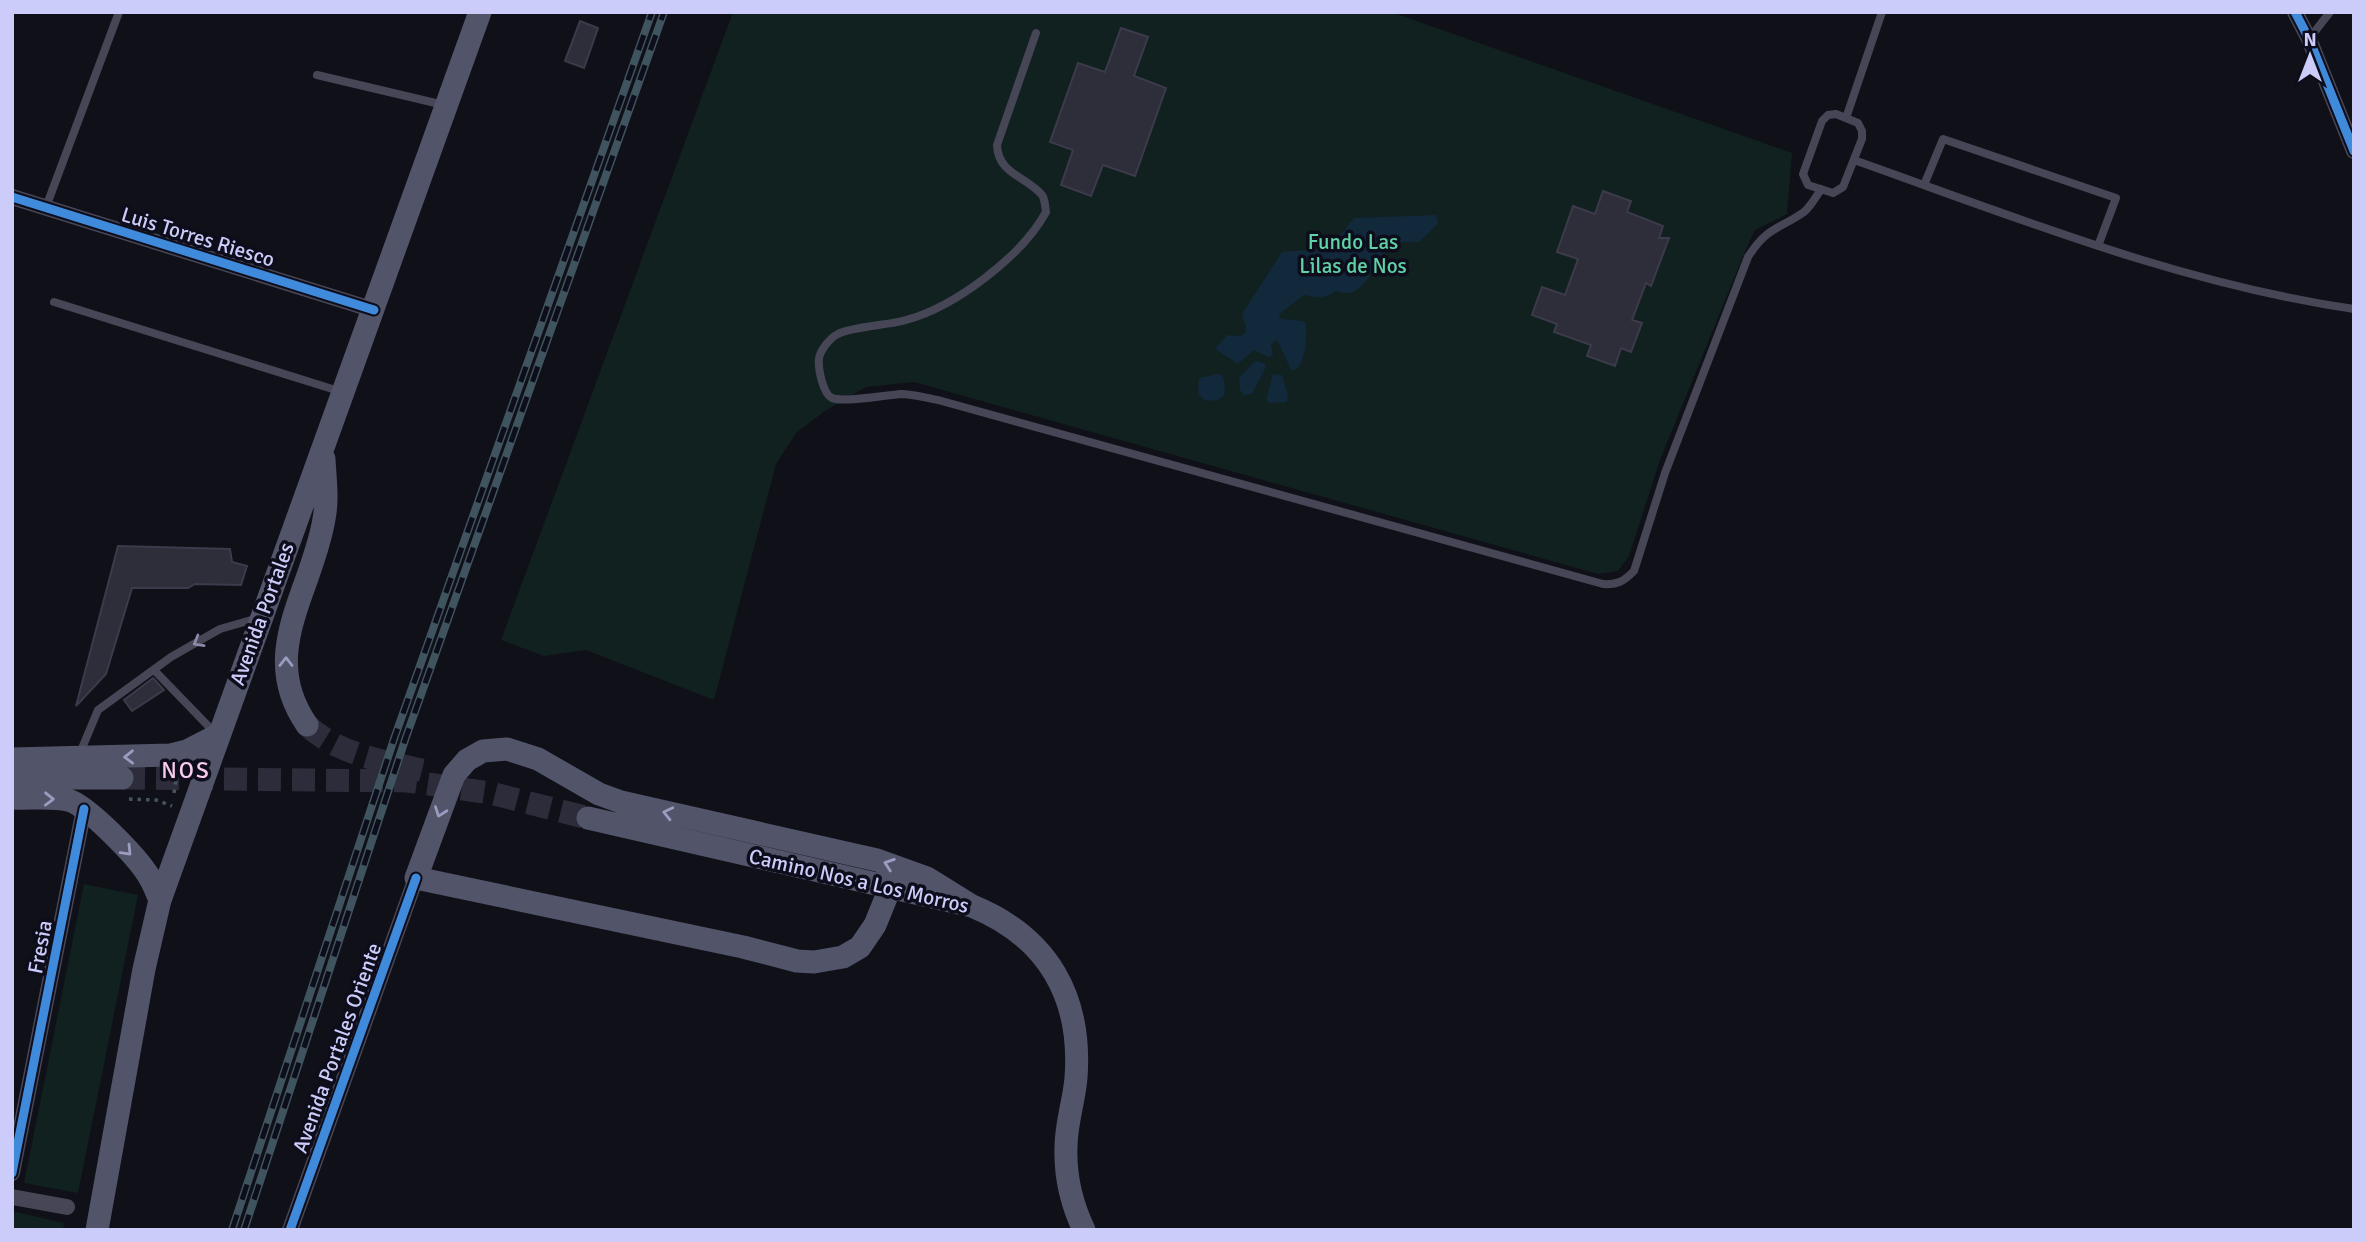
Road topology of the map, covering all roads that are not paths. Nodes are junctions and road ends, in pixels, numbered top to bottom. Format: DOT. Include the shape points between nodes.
graph roads {
  1 [pos="119,12"];
  2 [pos="479,12"];
  3 [pos="1882,12"];
  4 [pos="2295,12"];
  5 [pos="2330,12"];
  6 [pos="1036,33"];
  7 [pos="2309,39"];
  8 [pos="317,75"];
  9 [pos="446,106"];
  10 [pos="1846,118"];
  11 [pos="2354,150"];
  12 [pos="1854,160"];
  13 [pos="1924,185"];
  14 [pos="1821,190"];
  15 [pos="12,197"];
  16 [pos="46,207"];
  17 [pos="2098,246"];
  18 [pos="54,302"];
  19 [pos="2354,309"];
  20 [pos="374,310"];
  21 [pos="343,393"];
  22 [pos="323,449"];
  23 [pos="261,617"];
  24 [pos="154,670"];
  25 [pos="307,725"];
  26 [pos="218,736"];
  27 [pos="78,758"];
  28 [pos="12,759"];
  29 [pos="12,778"];
  30 [pos="125,789"];
  31 [pos="12,799"];
  32 [pos="84,809"];
  33 [pos="588,818"];
  34 [pos="416,878"];
  35 [pos="890,888"];
  36 [pos="160,900"];
  37 [pos="972,906"];
  38 [pos="20,1103"];
  39 [pos="12,1173"];
  40 [pos="12,1198"];
  41 [pos="67,1207"];
  42 [pos="97,1230"];
  43 [pos="290,1230"];
  44 [pos="1084,1230"];
  1 -- 16 [label="lane"];
  2 -- 9 [label="main road, Avenida Portales"];
  3 -- 10 [label="lane"];
  4 -- 7 [label="street"];
  5 -- 7 [label="lane"];
  6 -- 14 [label="lane" via="997,156 1043,196 1046,212 1036,230 951,302 908,320 838,334 823,348 819,360 825,391 832,398 904,394 938,400 1603,584 1615,585 1634,571 1665,473 1748,257 1759,240 1806,210"];
  7 -- 11 [label="street"];
  8 -- 9 [label="lane"];
  9 -- 20 [label="main road, Avenida Portales"];
  10 -- 12 [label="lane" via="1858,123 1862,131"];
  10 -- 14 [label="lane" via="1832,114 1823,118 1804,169 1806,183"];
  12 -- 13 [label="lane"];
  12 -- 14 [label="lane" via="1840,190"];
  13 -- 17 [label="lane"];
  13 -- 17 [label="lane" via="1942,139 2116,198"];
  15 -- 16 [label="street, Luis Torres Riesco"];
  16 -- 20 [label="street, Luis Torres Riesco"];
  17 -- 19 [label="lane" via="2273,296"];
  18 -- 21 [label="lane"];
  20 -- 21 [label="main road, Avenida Portales"];
  21 -- 22 [label="main road, Avenida Portales"];
  22 -- 23 [label="main road, Avenida Portales"];
  25 -- 22 [label="main road, one-way" via="288,686 285,657 325,518"];
  23 -- 24 [label="lane, one-way" via="220,629"];
  23 -- 26 [label="main road, Avenida Portales"];
  24 -- 26 [label="lane"];
  24 -- 27 [label="lane" via="98,710"];
  26 -- 27 [label="main road, one-way" via="172,755"];
  26 -- 36 [label="main road, Avenida Portales"];
  27 -- 28 [label="main road"];
  29 -- 30 [label="main road"];
  31 -- 32 [label="main road, one-way" via="64,799"];
  32 -- 36 [label="main road, one-way" via="142,866"];
  32 -- 38 [label="street, Fresia"];
  33 -- 35 [label="main road, Camino Nos a Los Morros"];
  34 -- 35 [label="main road" via="814,962 843,957 860,947"];
  37 -- 34 [label="main road, one-way" via="927,878 877,860 621,802 538,759 494,748 474,755 454,775"];
  34 -- 43 [label="street, Avenida Portales Oriente"];
  35 -- 37 [label="main road, Camino Nos a Los Morros"];
  36 -- 42 [label="main road, Avenida Portales"];
  37 -- 44 [label="main road, Camino Nos a Los Morros" via="999,918 1027,939 1053,970 1069,1002 1077,1059 1067,1168"];
  38 -- 39 [label="street, Fresia"];
  40 -- 41 [label="street"];
}
